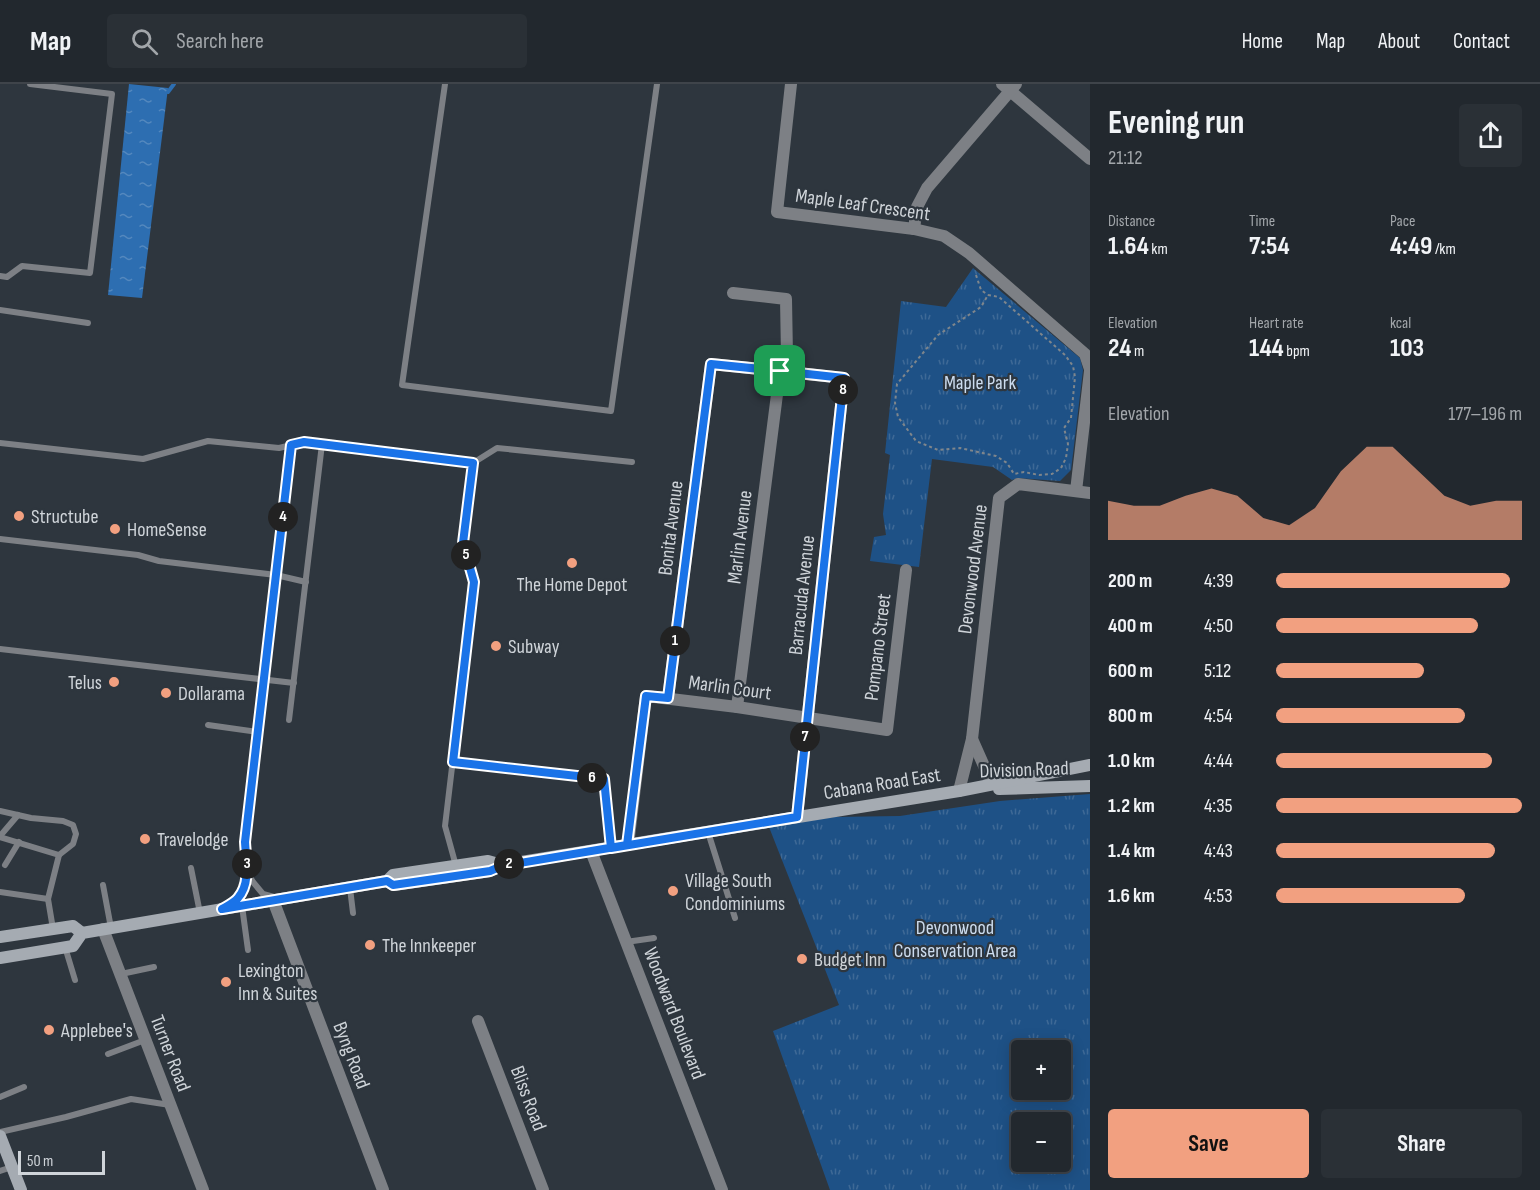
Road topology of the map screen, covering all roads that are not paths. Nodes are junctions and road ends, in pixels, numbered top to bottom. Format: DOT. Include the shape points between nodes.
graph roads {
  1 [pos="30,84"];
  2 [pos="445,84"];
  3 [pos="657,84"];
  4 [pos="790,84"];
  5 [pos="1009,86"];
  6 [pos="1090,159"];
  7 [pos="915,229"];
  8 [pos="0,276"];
  9 [pos="733,293"];
  10 [pos="0,310"];
  11 [pos="88,323"];
  12 [pos="1090,370"];
  13 [pos="785,372"];
  14 [pos="0,443"];
  15 [pos="322,444"];
  16 [pos="291,445"];
  17 [pos="632,462"];
  18 [pos="473,463"];
  19 [pos="1076,491"];
  20 [pos="1090,493"];
  21 [pos="0,539"];
  22 [pos="906,570"];
  23 [pos="276,575"];
  24 [pos="306,582"];
  25 [pos="0,649"];
  26 [pos="264,680"];
  27 [pos="294,683"];
  28 [pos="668,698"];
  29 [pos="737,707"];
  30 [pos="807,718"];
  31 [pos="290,720"];
  32 [pos="208,726"];
  33 [pos="886,730"];
  34 [pos="258,732"];
  35 [pos="972,740"];
  36 [pos="453,762"];
  37 [pos="1090,765"];
  38 [pos="992,784"];
  39 [pos="1090,786"];
  40 [pos="958,791"];
  41 [pos="0,811"];
  42 [pos="18,815"];
  43 [pos="797,817"];
  44 [pos="707,832"];
  45 [pos="0,837"];
  46 [pos="19,842"];
  47 [pos="627,845"];
  48 [pos="611,848"];
  49 [pos="591,851"];
  50 [pos="59,855"];
  51 [pos="5,865"];
  52 [pos="191,868"];
  53 [pos="457,871"];
  54 [pos="247,872"];
  55 [pos="103,885"];
  56 [pos="350,887"];
  57 [pos="0,892"];
  58 [pos="48,899"];
  59 [pos="277,900"];
  60 [pos="242,906"];
  61 [pos="222,909"];
  62 [pos="200,913"];
  63 [pos="352,913"];
  64 [pos="735,918"];
  65 [pos="53,929"];
  66 [pos="107,929"];
  67 [pos="82,933"];
  68 [pos="0,937"];
  69 [pos="654,938"];
  70 [pos="627,942"];
  71 [pos="65,947"];
  72 [pos="248,950"];
  73 [pos="0,958"];
  74 [pos="154,967"];
  75 [pos="120,974"];
  76 [pos="75,980"];
  77 [pos="478,1021"];
  78 [pos="145,1040"];
  79 [pos="108,1054"];
  80 [pos="24,1087"];
  81 [pos="0,1097"];
  82 [pos="170,1105"];
  83 [pos="0,1134"];
  84 [pos="6,1169"];
  85 [pos="21,1190"];
  86 [pos="203,1190"];
  87 [pos="383,1190"];
  88 [pos="543,1190"];
  89 [pos="722,1190"];
  1 -- 8 [label="lane" via="112,94 90,273 22,266 7,277"];
  2 -- 3 [label="lane" via="402,385 611,411"];
  4 -- 7 [label="street, Maple Leaf Crescent" via="777,212"];
  5 -- 6 [label="street"];
  5 -- 7 [label="street" via="927,188 917,207"];
  7 -- 12 [label="street, Maple Leaf Crescent" via="944,236 969,253 1085,354"];
  9 -- 13 [label="street, Marlin Avenue" via="786,299"];
  10 -- 11 [label="lane"];
  12 -- 19 [label="street, Maple Leaf Crescent"];
  13 -- 28 [label="street, Bonita Avenue" via="711,364"];
  13 -- 29 [label="street, Marlin Avenue"];
  13 -- 30 [label="street, Barracuda Avenue" via="844,378"];
  14 -- 16 [label="lane" via="143,459 208,441 279,448"];
  15 -- 16 [label="lane"];
  15 -- 18 [label="lane"];
  15 -- 24 [label="lane"];
  16 -- 23 [label="lane"];
  17 -- 18 [label="lane" via="497,448"];
  18 -- 36 [label="lane" via="463,543 474,582"];
  19 -- 20 [label="street, Devonwood Avenue"];
  19 -- 35 [label="street, Devonwood Avenue" via="1018,484 999,498"];
  21 -- 23 [label="lane"];
  22 -- 33 [label="street, Pompano Street"];
  23 -- 24 [label="lane"];
  23 -- 26 [label="lane"];
  24 -- 27 [label="lane"];
  25 -- 26 [label="lane"];
  26 -- 27 [label="lane"];
  26 -- 34 [label="lane"];
  27 -- 31 [label="lane"];
  28 -- 29 [label="street, Marlin Court"];
  28 -- 47 [label="street, Marlin Court" via="646,696"];
  29 -- 30 [label="street, Marlin Court"];
  30 -- 33 [label="street, Marlin Court"];
  30 -- 43 [label="street, Barracuda Avenue"];
  32 -- 34 [label="lane"];
  34 -- 54 [label="lane" via="245,842"];
  35 -- 38 [label="street"];
  35 -- 40 [label="street, Devonwood Avenue"];
  36 -- 48 [label="lane" via="604,779"];
  36 -- 53 [label="lane" via="445,826"];
  37 -- 38 [label="main road, Cabana Road East"];
  38 -- 40 [label="main road, Cabana Road East"];
  39 -- 40 [label="main road, Division Road"];
  40 -- 43 [label="main road, Cabana Road East"];
  41 -- 42 [label="lane"];
  42 -- 45 [label="lane"];
  42 -- 50 [label="lane" via="73,825 73,844"];
  43 -- 44 [label="main road, Cabana Road East"];
  44 -- 47 [label="main road, Cabana Road East"];
  44 -- 64 [label="lane"];
  45 -- 46 [label="lane"];
  46 -- 50 [label="lane"];
  46 -- 51 [label="lane"];
  47 -- 48 [label="main road, Cabana Road East"];
  48 -- 49 [label="main road, Cabana Road East"];
  49 -- 53 [label="main road, Cabana Road East" via="502,866 488,861"];
  49 -- 70 [label="street, Woodward Boulevard"];
  50 -- 58 [label="lane"];
  52 -- 62 [label="lane"];
  53 -- 56 [label="main road, Cabana Road East" via="393,875 387,881"];
  54 -- 59 [label="lane" via="263,894"];
  54 -- 61 [label="lane" via="237,900"];
  55 -- 66 [label="lane"];
  56 -- 59 [label="main road, Cabana Road East"];
  56 -- 63 [label="lane"];
  57 -- 58 [label="lane"];
  58 -- 65 [label="lane"];
  59 -- 60 [label="main road, Cabana Road East"];
  59 -- 87 [label="street, Byng Road"];
  60 -- 61 [label="main road, Cabana Road East"];
  60 -- 72 [label="lane"];
  61 -- 62 [label="main road, Cabana Road East"];
  62 -- 66 [label="main road, Cabana Road East"];
  65 -- 67 [label="main road, Cabana Road East" via="73,926"];
  65 -- 68 [label="main road, Cabana Road East"];
  66 -- 67 [label="main road, Cabana Road East"];
  66 -- 75 [label="street, Turner Road"];
  67 -- 71 [label="main road, Cabana Road East" via="73,946"];
  69 -- 70 [label="lane"];
  70 -- 89 [label="street, Woodward Boulevard"];
  71 -- 73 [label="main road, Cabana Road East"];
  71 -- 76 [label="lane"];
  74 -- 75 [label="lane"];
  75 -- 78 [label="street, Turner Road"];
  77 -- 88 [label="street, Bliss Road"];
  78 -- 79 [label="lane"];
  78 -- 82 [label="street, Turner Road" via="160,1065"];
  80 -- 81 [label="lane"];
  82 -- 83 [label="lane" via="131,1099"];
  82 -- 86 [label="street, Turner Road"];
  83 -- 84 [label="main road"];
  84 -- 85 [label="main road"];
}
